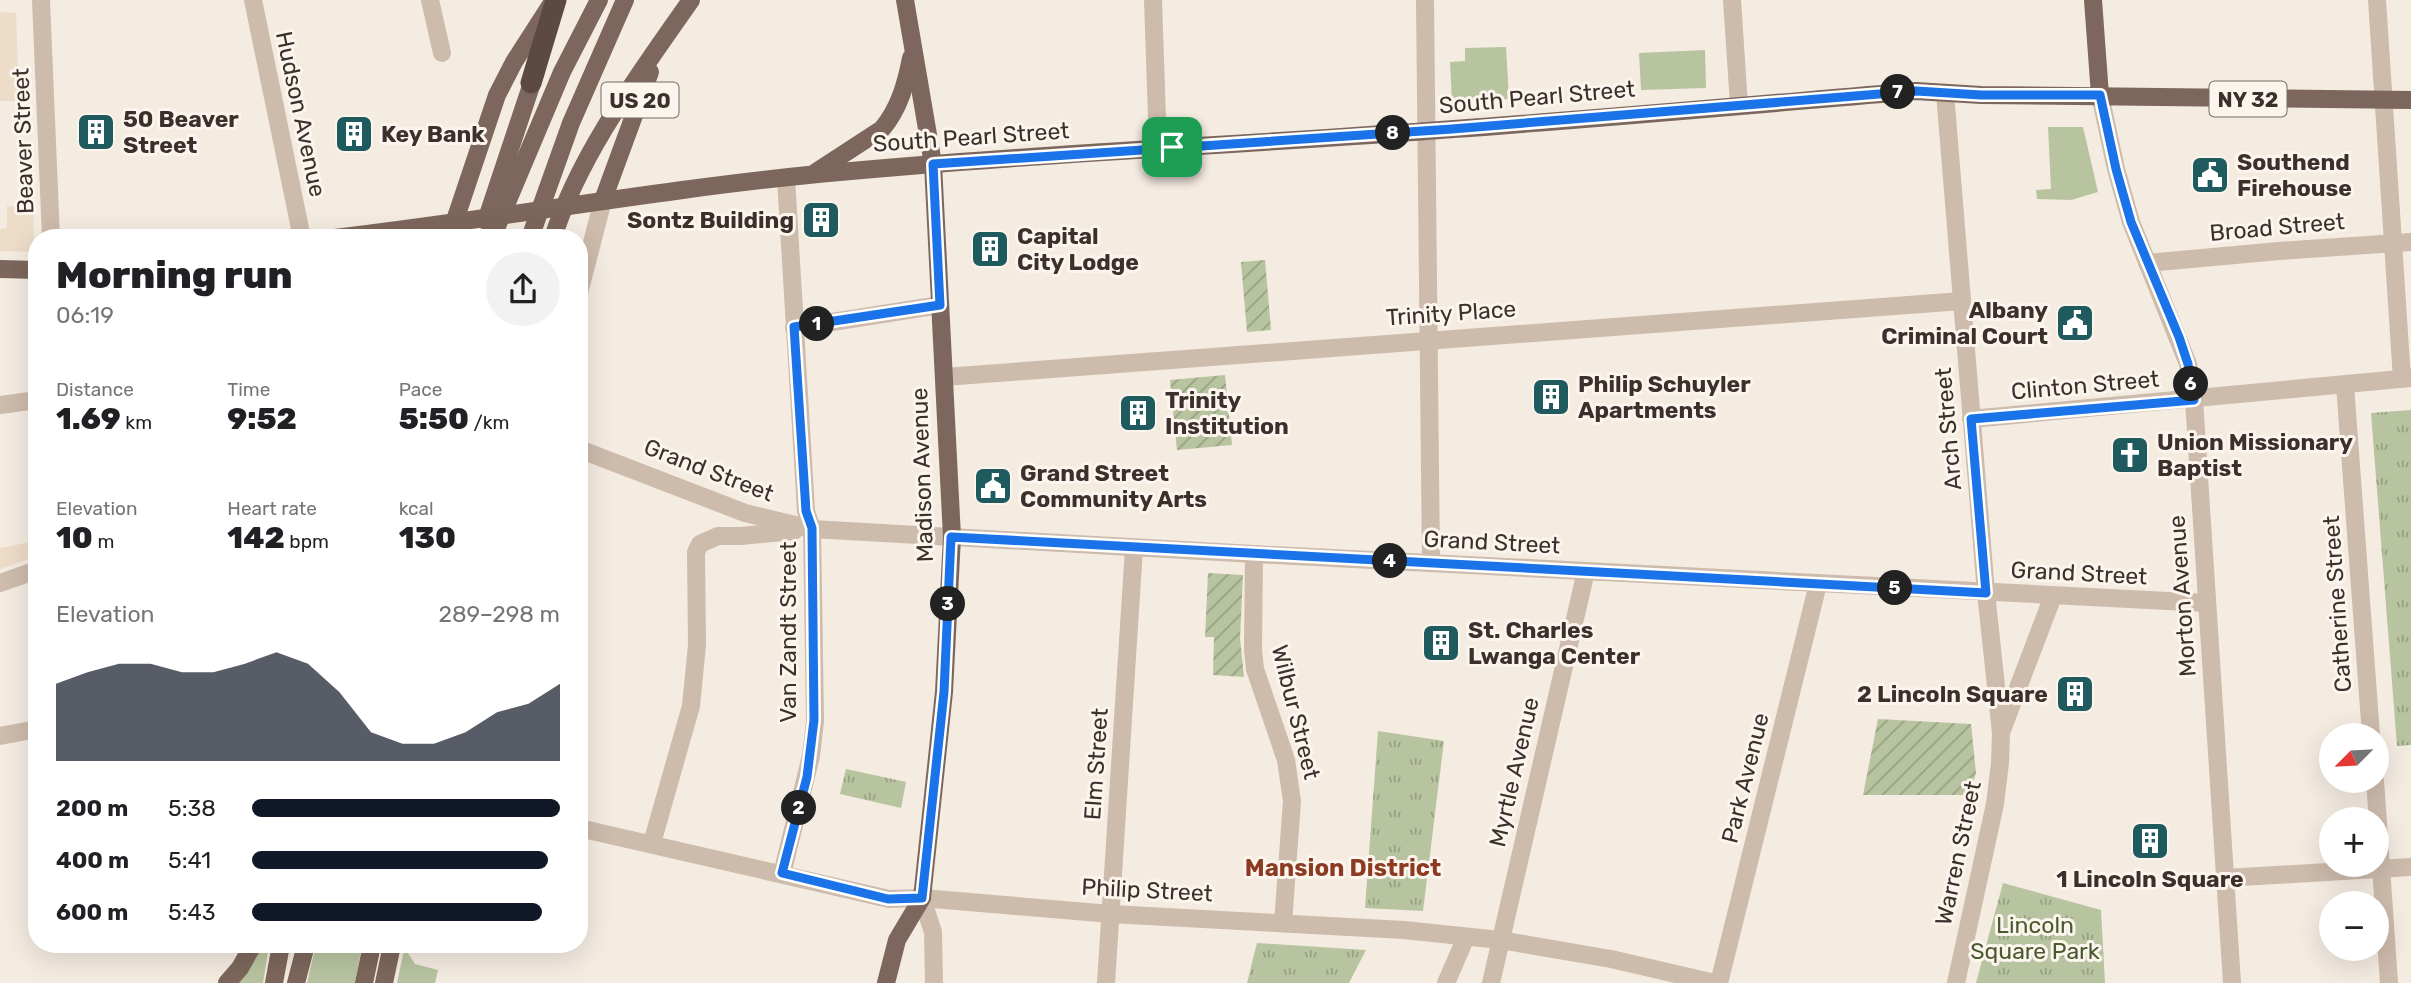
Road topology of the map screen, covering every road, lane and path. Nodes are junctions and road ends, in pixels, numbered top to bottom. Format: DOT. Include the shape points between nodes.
graph roads {
  1 [pos="41,0"];
  2 [pos="253,0"];
  3 [pos="430,0"];
  4 [pos="555,0"];
  5 [pos="565,0"];
  6 [pos="598,0"];
  7 [pos="625,0"];
  8 [pos="675,0"];
  9 [pos="691,0"];
  10 [pos="905,0"];
  11 [pos="1153,0"];
  12 [pos="1425,0"];
  13 [pos="1732,0"];
  14 [pos="2093,0"];
  15 [pos="2377,0"];
  16 [pos="913,48"];
  17 [pos="442,53"];
  18 [pos="531,83"];
  19 [pos="1945,93"];
  20 [pos="2100,95"];
  21 [pos="2411,100"];
  22 [pos="2384,101"];
  23 [pos="1739,105"];
  24 [pos="1426,131"];
  25 [pos="1158,148"];
  26 [pos="933,164"];
  27 [pos="812,175"];
  28 [pos="786,178"];
  29 [pos="603,200"];
  30 [pos="51,229"];
  31 [pos="300,229"];
  32 [pos="453,229"];
  33 [pos="462,229"];
  34 [pos="484,229"];
  35 [pos="496,229"];
  36 [pos="533,229"];
  37 [pos="556,229"];
  38 [pos="2402,243"];
  39 [pos="588,258"];
  40 [pos="2147,263"];
  41 [pos="0,269"];
  42 [pos="28,270"];
  43 [pos="1962,301"];
  44 [pos="940,305"];
  45 [pos="794,327"];
  46 [pos="1428,339"];
  47 [pos="944,377"];
  48 [pos="2407,379"];
  49 [pos="2345,385"];
  50 [pos="2194,400"];
  51 [pos="28,401"];
  52 [pos="0,405"];
  53 [pos="1971,419"];
  54 [pos="588,452"];
  55 [pos="812,528"];
  56 [pos="951,537"];
  57 [pos="1134,548"];
  58 [pos="1254,554"];
  59 [pos="1431,563"];
  60 [pos="1586,571"];
  61 [pos="28,572"];
  62 [pos="0,583"];
  63 [pos="1818,584"];
  64 [pos="1986,593"];
  65 [pos="2053,596"];
  66 [pos="2207,604"];
  67 [pos="2370,723"];
  68 [pos="28,731"];
  69 [pos="2001,733"];
  70 [pos="0,736"];
  71 [pos="588,830"];
  72 [pos="652,844"];
  73 [pos="2411,867"];
  74 [pos="2389,868"];
  75 [pos="782,873"];
  76 [pos="2319,873"];
  77 [pos="2382,877"];
  78 [pos="2225,878"];
  79 [pos="922,898"];
  80 [pos="1111,914"];
  81 [pos="1283,923"];
  82 [pos="1466,937"];
  83 [pos="1500,940"];
  84 [pos="248,953"];
  85 [pos="280,953"];
  86 [pos="304,953"];
  87 [pos="370,953"];
  88 [pos="390,953"];
  89 [pos="227,983"];
  90 [pos="274,983"];
  91 [pos="296,983"];
  92 [pos="364,983"];
  93 [pos="384,983"];
  94 [pos="886,983"];
  95 [pos="934,983"];
  96 [pos="1106,983"];
  97 [pos="1446,983"];
  98 [pos="1491,983"];
  99 [pos="1717,983"];
  100 [pos="1956,983"];
  101 [pos="2232,983"];
  102 [pos="2389,983"];
  1 -- 30 [label="street, Beaver Street"];
  2 -- 31 [label="street, Hudson Avenue"];
  3 -- 17 [label="street"];
  4 -- 18 [label="highway"];
  4 -- 32 [label="main road" via="498,95"];
  5 -- 18 [label="main road"];
  6 -- 35 [label="main road" via="562,72"];
  7 -- 36 [label="main road" via="570,123"];
  8 -- 29 [label="main road, US 20"];
  9 -- 37 [label="main road" via="572,185"];
  10 -- 16 [label="main road, Madison Avenue"];
  11 -- 25 [label="street"];
  12 -- 24 [label="street"];
  13 -- 23 [label="street"];
  14 -- 20 [label="main road"];
  15 -- 22 [label="street"];
  16 -- 26 [label="main road, Madison Avenue"];
  16 -- 27 [label="main road" via="905,90 889,121 872,138"];
  18 -- 34 [label="main road"];
  19 -- 20 [label="main road, South Pearl Street / NY 32"];
  19 -- 23 [label="main road, South Pearl Street / NY 32" via="1916,91"];
  19 -- 43 [label="street, Arch Street"];
  20 -- 22 [label="main road, South Pearl Street / NY 32"];
  20 -- 40 [label="street, Morton Avenue" via="2116,169"];
  21 -- 22 [label="main road, South Pearl Street / NY 32"];
  22 -- 38 [label="street"];
  23 -- 24 [label="main road, South Pearl Street / NY 32"];
  24 -- 25 [label="main road, South Pearl Street / NY 32"];
  24 -- 46 [label="street"];
  25 -- 26 [label="main road, South Pearl Street / NY 32"];
  26 -- 27 [label="main road, South Pearl Street"];
  26 -- 44 [label="main road, Madison Avenue"];
  27 -- 28 [label="main road, South Pearl Street"];
  28 -- 29 [label="main road, South Pearl Street"];
  28 -- 45 [label="street, Van Zandt Street"];
  29 -- 33 [label="main road, South Pearl Street"];
  29 -- 39 [label="street"];
  38 -- 40 [label="street, Broad Street"];
  38 -- 48 [label="street"];
  40 -- 50 [label="street, Morton Avenue" via="2188,364"];
  41 -- 42 [label="main road"];
  43 -- 46 [label="street, Trinity Place"];
  43 -- 53 [label="street, Arch Street"];
  44 -- 45 [label="street"];
  44 -- 47 [label="main road, Madison Avenue"];
  45 -- 55 [label="street, Van Zandt Street" via="806,511"];
  46 -- 47 [label="street, Trinity Place"];
  46 -- 59 [label="street"];
  47 -- 56 [label="main road, Madison Avenue"];
  48 -- 49 [label="street, Clinton Street"];
  49 -- 50 [label="street, Clinton Street"];
  49 -- 67 [label="street, Catherine Street"];
  50 -- 53 [label="street, Clinton Street"];
  50 -- 66 [label="street, Morton Avenue"];
  51 -- 52 [label="street"];
  53 -- 64 [label="street, Arch Street"];
  54 -- 55 [label="street, Grand Street" via="745,513"];
  55 -- 56 [label="street, Grand Street"];
  55 -- 72 [label="street" via="708,538 700,544 696,552 691,706"];
  55 -- 75 [label="street, Van Zandt Street" via="813,732 805,785"];
  56 -- 57 [label="street, Grand Street"];
  56 -- 79 [label="main road, Madison Avenue" via="944,692"];
  57 -- 58 [label="street, Grand Street"];
  57 -- 80 [label="street, Elm Street"];
  58 -- 59 [label="street, Grand Street"];
  58 -- 81 [label="street, Wilbur Street" via="1255,669 1286,760 1292,802"];
  59 -- 60 [label="street, Grand Street"];
  60 -- 63 [label="street, Grand Street"];
  60 -- 83 [label="street, Myrtle Avenue"];
  61 -- 62 [label="street"];
  63 -- 64 [label="street, Grand Street"];
  63 -- 99 [label="street, Park Avenue"];
  64 -- 65 [label="street, Grand Street"];
  64 -- 69 [label="street, Warren Street"];
  65 -- 66 [label="street, Grand Street"];
  65 -- 69 [label="street, Warren Street"];
  66 -- 78 [label="street, Morton Avenue"];
  68 -- 70 [label="street"];
  69 -- 100 [label="street, Warren Street" via="1995,804"];
  71 -- 72 [label="street, Philip Street"];
  72 -- 75 [label="street, Philip Street"];
  73 -- 74 [label="street"];
  75 -- 79 [label="street, Philip Street" via="888,899"];
  76 -- 78 [label="street"];
  77 -- 102 [label="street"];
  78 -- 101 [label="street, Morton Avenue"];
  79 -- 80 [label="street, Philip Street"];
  79 -- 94 [label="main road, Madison Avenue" via="897,940"];
  79 -- 95 [label="street" via="933,933"];
  80 -- 81 [label="street, Philip Street"];
  80 -- 96 [label="street, Elm Street"];
  81 -- 82 [label="street, Philip Street"];
  82 -- 83 [label="street, Philip Street"];
  82 -- 97 [label="street"];
  83 -- 98 [label="street, Myrtle Avenue"];
  83 -- 99 [label="street, Philip Street"];
  84 -- 89 [label="main road"];
  85 -- 90 [label="main road"];
  86 -- 91 [label="main road"];
  87 -- 92 [label="main road"];
  88 -- 93 [label="main road"];
}
